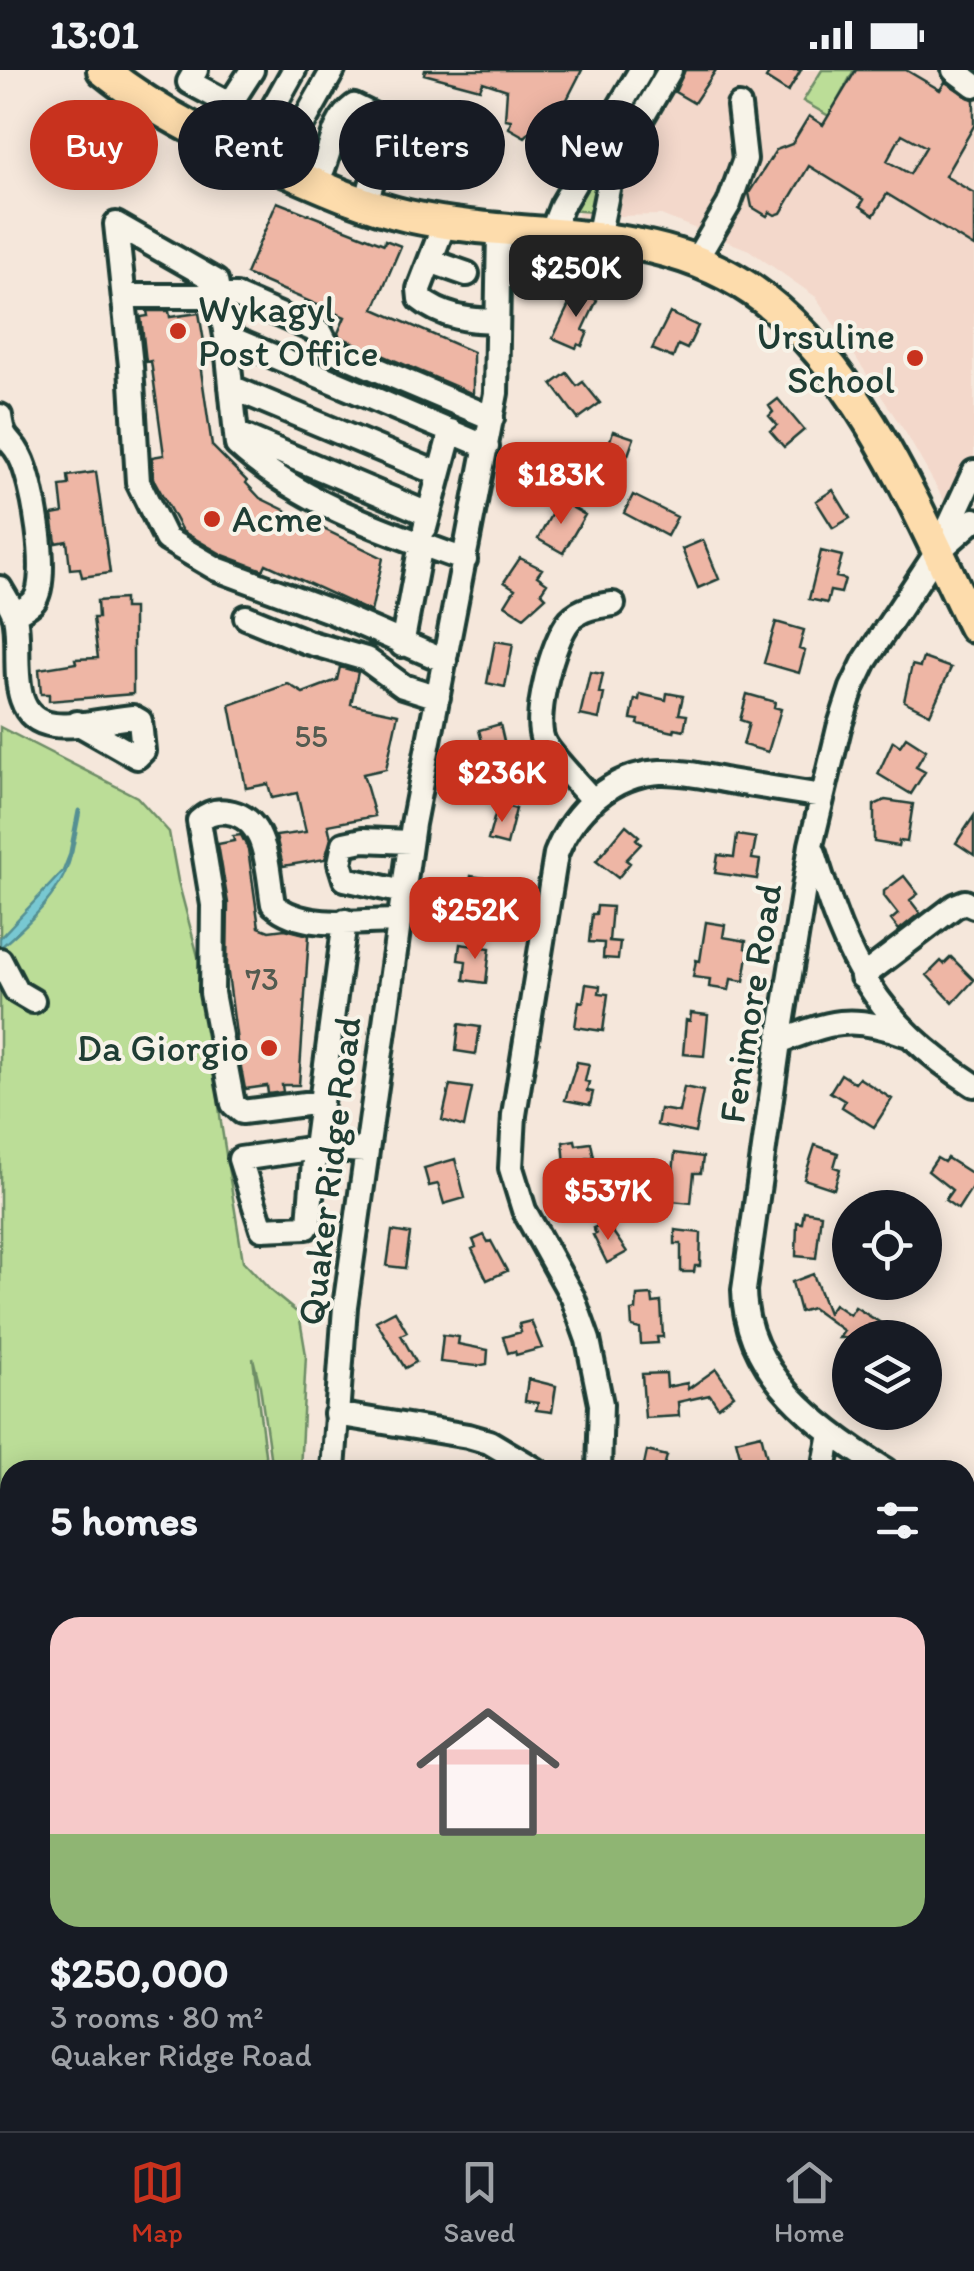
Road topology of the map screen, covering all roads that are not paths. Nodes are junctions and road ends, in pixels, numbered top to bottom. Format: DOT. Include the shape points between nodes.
graph roads {
  1 [pos="104,70"];
  2 [pos="252,70"];
  3 [pos="294,70"];
  4 [pos="333,70"];
  5 [pos="640,70"];
  6 [pos="670,70"];
  7 [pos="954,70"];
  8 [pos="193,76"];
  9 [pos="974,84"];
  10 [pos="277,100"];
  11 [pos="316,100"];
  12 [pos="739,106"];
  13 [pos="169,115"];
  14 [pos="178,120"];
  15 [pos="319,177"];
  16 [pos="319,186"];
  17 [pos="367,203"];
  18 [pos="446,222"];
  19 [pos="498,230"];
  20 [pos="552,232"];
  21 [pos="598,238"];
  22 [pos="696,260"];
  23 [pos="430,261"];
  24 [pos="468,274"];
  25 [pos="218,295"];
  26 [pos="124,296"];
  27 [pos="496,320"];
  28 [pos="226,336"];
  29 [pos="231,387"];
  30 [pos="492,418"];
  31 [pos="451,431"];
  32 [pos="1,433"];
  33 [pos="236,433"];
  34 [pos="488,446"];
  35 [pos="974,472"];
  36 [pos="439,474"];
  37 [pos="428,514"];
  38 [pos="974,520"];
  39 [pos="421,544"];
  40 [pos="937,552"];
  41 [pos="467,553"];
  42 [pos="0,588"];
  43 [pos="613,604"];
  44 [pos="14,614"];
  45 [pos="246,617"];
  46 [pos="974,627"];
  47 [pos="402,645"];
  48 [pos="445,661"];
  49 [pos="438,696"];
  50 [pos="77,723"];
  51 [pos="822,796"];
  52 [pos="593,800"];
  53 [pos="410,842"];
  54 [pos="811,844"];
  55 [pos="402,892"];
  56 [pos="974,906"];
  57 [pos="345,921"];
  58 [pos="398,921"];
  59 [pos="0,960"];
  60 [pos="862,977"];
  61 [pos="33,1001"];
  62 [pos="908,1035"];
  63 [pos="778,1042"];
  64 [pos="974,1085"];
  65 [pos="321,1102"];
  66 [pos="365,1151"];
  67 [pos="336,1414"];
  68 [pos="831,1433"];
  69 [pos="334,1460"];
  70 [pos="519,1460"];
  71 [pos="598,1460"];
  72 [pos="826,1460"];
  73 [pos="871,1460"];
  1 -- 13 [label="main road"];
  2 -- 8 [label="street" via="230,104"];
  3 -- 10 [label="street"];
  4 -- 11 [label="street"];
  5 -- 20 [label="street"];
  6 -- 21 [label="street" via="609,184"];
  7 -- 9 [label="street"];
  8 -- 13 [label="street"];
  12 -- 22 [label="street" via="745,159"];
  13 -- 14 [label="main road"];
  15 -- 17 [label="street" via="346,112 363,108 395,132"];
  16 -- 17 [label="main road"];
  17 -- 18 [label="main road"];
  18 -- 19 [label="main road"];
  18 -- 23 [label="street"];
  19 -- 20 [label="main road"];
  19 -- 27 [label="street, Quaker Ridge Road"];
  20 -- 21 [label="main road"];
  21 -- 22 [label="main road"];
  22 -- 40 [label="main road" via="764,298 810,343 868,422"];
  23 -- 24 [label="street"];
  23 -- 27 [label="street" via="420,299 475,322"];
  25 -- 26 [label="street"];
  25 -- 26 [label="street" via="216,282 116,224"];
  25 -- 28 [label="street"];
  25 -- 30 [label="street" via="236,296 320,333 329,348"];
  26 -- 47 [label="street" via="138,482 166,539 218,569"];
  27 -- 30 [label="street, Quaker Ridge Road"];
  28 -- 29 [label="street"];
  28 -- 31 [label="street"];
  29 -- 33 [label="street"];
  29 -- 36 [label="street"];
  30 -- 34 [label="street, Quaker Ridge Road"];
  31 -- 34 [label="street"];
  31 -- 36 [label="street"];
  32 -- 44 [label="street" via="19,453 28,479 42,572 34,601"];
  33 -- 37 [label="street"];
  33 -- 39 [label="street" via="237,445 266,472 327,506"];
  34 -- 41 [label="street, Quaker Ridge Road"];
  35 -- 40 [label="street"];
  36 -- 37 [label="street"];
  37 -- 41 [label="street" via="424,526 431,536"];
  38 -- 40 [label="street"];
  39 -- 41 [label="street"];
  39 -- 47 [label="street"];
  40 -- 46 [label="main road"];
  40 -- 51 [label="street, Fenimore Road" via="852,688"];
  41 -- 48 [label="street, Quaker Ridge Road"];
  42 -- 44 [label="street"];
  43 -- 52 [label="street" via="572,618 555,652 542,708 542,740"];
  44 -- 50 [label="street" via="22,704 54,726"];
  45 -- 49 [label="street" via="366,660 403,686"];
  47 -- 48 [label="street"];
  48 -- 49 [label="street, Quaker Ridge Road"];
  49 -- 53 [label="street, Quaker Ridge Road"];
  51 -- 52 [label="street" via="661,772 629,779"];
  51 -- 54 [label="street, Fenimore Road"];
  52 -- 71 [label="street" via="556,854 511,1168 524,1210 573,1298 588,1340 600,1404"];
  53 -- 55 [label="street, Quaker Ridge Road"];
  53 -- 55 [label="street" via="344,844 340,863 345,879"];
  54 -- 60 [label="street" via="836,926"];
  54 -- 63 [label="street, Fenimore Road"];
  55 -- 58 [label="street, Quaker Ridge Road"];
  56 -- 60 [label="street" via="955,906"];
  57 -- 58 [label="street"];
  57 -- 65 [label="street"];
  57 -- 65 [label="street" via="292,916 273,904 262,842 244,816 220,811 200,821 213,904 212,993 233,1104 242,1112"];
  58 -- 66 [label="street, Quaker Ridge Road"];
  59 -- 61 [label="street" via="16,991"];
  60 -- 62 [label="street"];
  62 -- 63 [label="street" via="858,1020 824,1024"];
  62 -- 64 [label="street"];
  63 -- 68 [label="street, Fenimore Road" via="744,1314 770,1371"];
  65 -- 66 [label="street" via="315,1148"];
  66 -- 67 [label="street, Quaker Ridge Road"];
  67 -- 69 [label="street, Quaker Ridge Road"];
  67 -- 70 [label="street" via="468,1436"];
  68 -- 72 [label="street"];
  68 -- 73 [label="street, Fenimore Road"];
}
